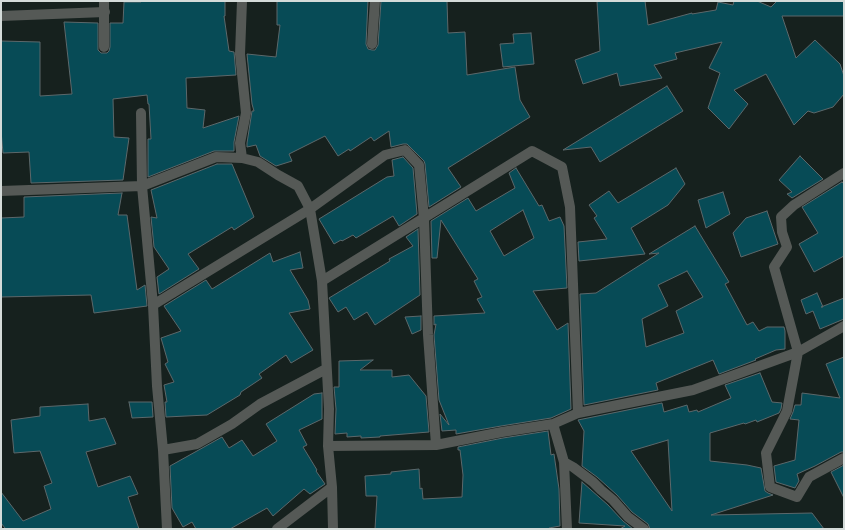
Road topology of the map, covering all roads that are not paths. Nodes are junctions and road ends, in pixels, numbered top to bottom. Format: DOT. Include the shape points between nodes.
graph roads {
  1 [pos="104,1"];
  2 [pos="242,1"];
  3 [pos="376,1"];
  4 [pos="105,12"];
  5 [pos="1,16"];
  6 [pos="372,44"];
  7 [pos="104,47"];
  8 [pos="141,113"];
  9 [pos="242,158"];
  10 [pos="844,173"];
  11 [pos="142,186"];
  12 [pos="1,191"];
  13 [pos="310,209"];
  14 [pos="424,218"];
  15 [pos="322,282"];
  16 [pos="153,305"];
  17 [pos="844,326"];
  18 [pos="798,352"];
  19 [pos="326,370"];
  20 [pos="578,413"];
  21 [pos="553,424"];
  22 [pos="436,445"];
  23 [pos="328,446"];
  24 [pos="163,450"];
  25 [pos="844,458"];
  26 [pos="564,462"];
  27 [pos="332,487"];
  28 [pos="166,529"];
  29 [pos="277,529"];
  30 [pos="333,529"];
  31 [pos="567,529"];
  32 [pos="644,529"];
  1 -- 4 [label="street"];
  2 -- 9 [label="street" via="240,54 246,113 240,143"];
  3 -- 6 [label="street"];
  4 -- 5 [label="street"];
  4 -- 7 [label="street"];
  8 -- 11 [label="street"];
  9 -- 11 [label="street" via="216,157"];
  9 -- 13 [label="street" via="258,162 298,186"];
  10 -- 18 [label="street" via="794,205 781,217 786,248 774,267"];
  11 -- 12 [label="street"];
  11 -- 16 [label="street"];
  13 -- 14 [label="street" via="385,155 405,150 419,165"];
  13 -- 15 [label="street"];
  13 -- 16 [label="street"];
  14 -- 15 [label="street"];
  14 -- 20 [label="street" via="532,151 562,167 570,207"];
  14 -- 22 [label="street" via="428,335"];
  15 -- 19 [label="street"];
  16 -- 24 [label="street"];
  17 -- 18 [label="street"];
  18 -- 20 [label="street" via="693,390"];
  18 -- 25 [label="street" via="787,411 766,452 770,487 797,497 809,477"];
  19 -- 23 [label="street"];
  19 -- 24 [label="street" via="260,404 197,444"];
  20 -- 21 [label="street"];
  21 -- 22 [label="street"];
  21 -- 26 [label="street"];
  22 -- 23 [label="street"];
  23 -- 27 [label="street"];
  24 -- 28 [label="street"];
  26 -- 31 [label="street"];
  26 -- 32 [label="street" via="593,482 628,517"];
  27 -- 29 [label="street"];
  27 -- 30 [label="street"];
}
